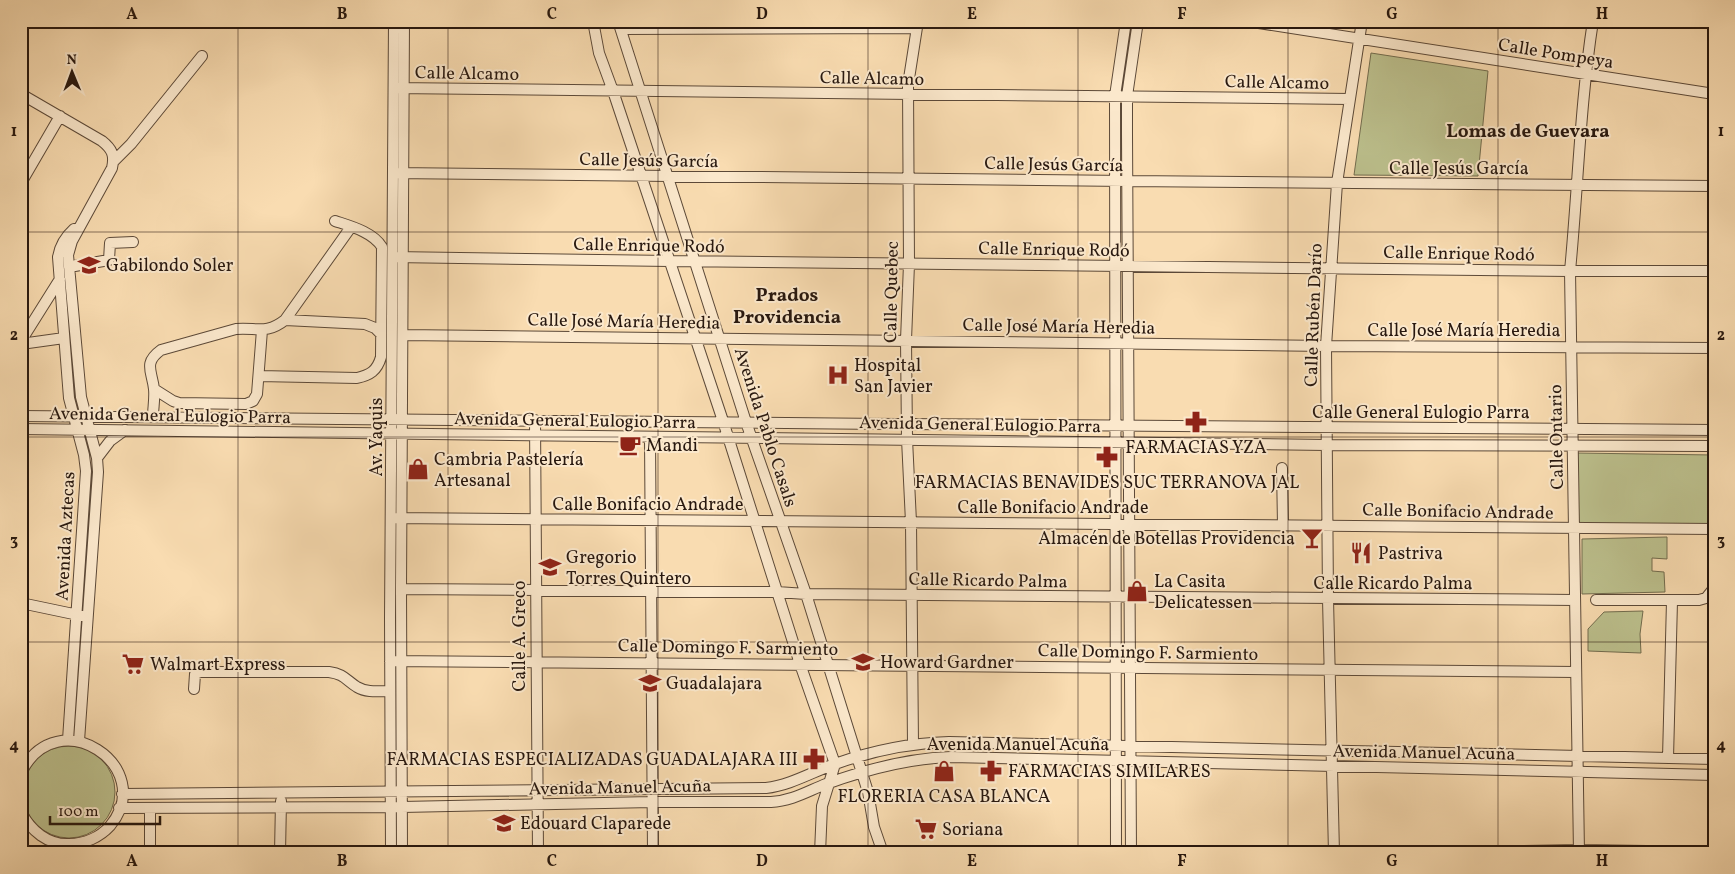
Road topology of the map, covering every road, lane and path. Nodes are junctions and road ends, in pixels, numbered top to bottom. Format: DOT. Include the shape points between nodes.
graph roads {
  1 [pos="394,21"];
  2 [pos="404,21"];
  3 [pos="592,21"];
  4 [pos="1126,21"];
  5 [pos="1138,21"];
  6 [pos="1246,21"];
  7 [pos="1362,21"];
  8 [pos="1593,21"];
  9 [pos="619,25"];
  10 [pos="761,25"];
  11 [pos="917,25"];
  12 [pos="1359,38"];
  13 [pos="202,56"];
  14 [pos="1585,74"];
  15 [pos="394,88"];
  16 [pos="405,88"];
  17 [pos="613,91"];
  18 [pos="640,91"];
  19 [pos="21,94"];
  20 [pos="908,94"];
  21 [pos="1714,94"];
  22 [pos="1114,96"];
  23 [pos="1127,96"];
  24 [pos="1350,99"];
  25 [pos="60,116"];
  26 [pos="114,161"];
  27 [pos="399,173"];
  28 [pos="641,176"];
  29 [pos="668,177"];
  30 [pos="909,179"];
  31 [pos="1115,181"];
  32 [pos="1127,181"];
  33 [pos="21,183"];
  34 [pos="1337,183"];
  35 [pos="1578,185"];
  36 [pos="1714,186"];
  37 [pos="335,221"];
  38 [pos="80,224"];
  39 [pos="351,226"];
  40 [pos="134,242"];
  41 [pos="398,257"];
  42 [pos="670,262"];
  43 [pos="695,262"];
  44 [pos="909,264"];
  45 [pos="1115,266"];
  46 [pos="1128,266"];
  47 [pos="68,267"];
  48 [pos="1331,267"];
  49 [pos="1570,271"];
  50 [pos="1714,271"];
  51 [pos="60,279"];
  52 [pos="382,310"];
  53 [pos="285,320"];
  54 [pos="365,324"];
  55 [pos="74,326"];
  56 [pos="262,330"];
  57 [pos="63,333"];
  58 [pos="381,334"];
  59 [pos="403,336"];
  60 [pos="695,338"];
  61 [pos="720,338"];
  62 [pos="906,340"];
  63 [pos="21,342"];
  64 [pos="1115,343"];
  65 [pos="1128,343"];
  66 [pos="1326,346"];
  67 [pos="1571,347"];
  68 [pos="1714,348"];
  69 [pos="259,376"];
  70 [pos="155,390"];
  71 [pos="21,416"];
  72 [pos="73,416"];
  73 [pos="86,416"];
  74 [pos="155,417"];
  75 [pos="249,418"];
  76 [pos="397,419"];
  77 [pos="536,420"];
  78 [pos="723,421"];
  79 [pos="746,422"];
  80 [pos="907,423"];
  81 [pos="1115,426"];
  82 [pos="1129,426"];
  83 [pos="1327,428"];
  84 [pos="21,429"];
  85 [pos="77,430"];
  86 [pos="90,430"];
  87 [pos="125,430"];
  88 [pos="1572,430"];
  89 [pos="1714,430"];
  90 [pos="249,432"];
  91 [pos="397,434"];
  92 [pos="535,435"];
  93 [pos="650,437"];
  94 [pos="728,438"];
  95 [pos="752,438"];
  96 [pos="907,439"];
  97 [pos="1115,442"];
  98 [pos="1129,442"];
  99 [pos="1327,445"];
  100 [pos="1573,446"];
  101 [pos="1714,446"];
  102 [pos="97,458"];
  103 [pos="1282,468"];
  104 [pos="397,518"];
  105 [pos="535,519"];
  106 [pos="650,520"];
  107 [pos="755,521"];
  108 [pos="780,521"];
  109 [pos="911,522"];
  110 [pos="1116,524"];
  111 [pos="1129,524"];
  112 [pos="1283,525"];
  113 [pos="1327,526"];
  114 [pos="1574,528"];
  115 [pos="1714,529"];
  116 [pos="1714,588"];
  117 [pos="401,589"];
  118 [pos="536,590"];
  119 [pos="651,591"];
  120 [pos="777,592"];
  121 [pos="806,594"];
  122 [pos="912,595"];
  123 [pos="1116,598"];
  124 [pos="1130,598"];
  125 [pos="1328,599"];
  126 [pos="1575,600"];
  127 [pos="1596,600"];
  128 [pos="1672,601"];
  129 [pos="21,603"];
  130 [pos="76,616"];
  131 [pos="89,617"];
  132 [pos="390,661"];
  133 [pos="401,661"];
  134 [pos="536,662"];
  135 [pos="651,663"];
  136 [pos="800,664"];
  137 [pos="828,664"];
  138 [pos="912,666"];
  139 [pos="1116,668"];
  140 [pos="1130,668"];
  141 [pos="1329,670"];
  142 [pos="1576,672"];
  143 [pos="194,689"];
  144 [pos="390,691"];
  145 [pos="68,740"];
  146 [pos="79,741"];
  147 [pos="913,745"];
  148 [pos="1116,746"];
  149 [pos="1131,746"];
  150 [pos="1331,750"];
  151 [pos="1578,756"];
  152 [pos="858,757"];
  153 [pos="1668,758"];
  154 [pos="1714,759"];
  155 [pos="1116,761"];
  156 [pos="1131,761"];
  157 [pos="835,764"];
  158 [pos="1331,765"];
  159 [pos="1578,772"];
  160 [pos="21,773"];
  161 [pos="862,774"];
  162 [pos="1714,775"];
  163 [pos="827,784"];
  164 [pos="652,788"];
  165 [pos="536,790"];
  166 [pos="281,793"];
  167 [pos="390,793"];
  168 [pos="401,793"];
  169 [pos="122,794"];
  170 [pos="652,802"];
  171 [pos="536,804"];
  172 [pos="390,807"];
  173 [pos="402,807"];
  174 [pos="119,808"];
  175 [pos="150,808"];
  176 [pos="281,808"];
  177 [pos="22,817"];
  178 [pos="60,848"];
  179 [pos="72,848"];
  180 [pos="1579,852"];
  181 [pos="1714,852"];
  182 [pos="150,853"];
  183 [pos="280,853"];
  184 [pos="391,853"];
  185 [pos="402,853"];
  186 [pos="538,853"];
  187 [pos="652,853"];
  188 [pos="820,853"];
  189 [pos="883,853"];
  190 [pos="1116,853"];
  191 [pos="1131,853"];
  192 [pos="1334,853"];
  193 [pos="1418,853"];
  1 -- 15 [label="street, Av. Yaquis"];
  2 -- 16 [label="street, Av. Yaquis"];
  3 -- 17 [label="street"];
  4 -- 22 [label="street"];
  5 -- 23 [label="street"];
  6 -- 12 [label="street, Calle Pompeya"];
  7 -- 12 [label="street, Calle Rubén Darío"];
  8 -- 14 [label="street, Calle Ontario"];
  9 -- 10 [label="street"];
  9 -- 18 [label="street, Avenida Pablo Casals"];
  10 -- 11 [label="street"];
  11 -- 20 [label="street, Calle Quebec"];
  12 -- 14 [label="street, Calle Pompeya"];
  12 -- 24 [label="street, Calle Rubén Darío"];
  13 -- 26 [label="street" via="132,144"];
  14 -- 21 [label="street, Calle Pompeya"];
  14 -- 35 [label="street, Calle Ontario"];
  15 -- 16 [label="street, Calle Alcamo"];
  15 -- 27 [label="street, Av. Yaquis"];
  16 -- 17 [label="street, Calle Alcamo"];
  16 -- 27 [label="street, Av. Yaquis"];
  17 -- 18 [label="street, Calle Alcamo"];
  17 -- 28 [label="street"];
  18 -- 20 [label="street, Calle Alcamo"];
  18 -- 29 [label="street, Avenida Pablo Casals"];
  19 -- 25 [label="street"];
  20 -- 22 [label="street, Calle Alcamo"];
  20 -- 30 [label="street, Calle Quebec"];
  22 -- 23 [label="street, Calle Alcamo"];
  22 -- 31 [label="street"];
  23 -- 24 [label="street, Calle Alcamo"];
  23 -- 32 [label="street"];
  24 -- 34 [label="street, Calle Rubén Darío"];
  25 -- 26 [label="street" via="102,141 110,148"];
  25 -- 33 [label="street"];
  26 -- 38 [label="street, Avenida Aztecas"];
  27 -- 28 [label="street, Calle Jesús García"];
  27 -- 41 [label="street, Av. Yaquis"];
  28 -- 29 [label="street, Calle Jesús García"];
  28 -- 42 [label="street"];
  29 -- 30 [label="street, Calle Jesús García"];
  29 -- 43 [label="street, Avenida Pablo Casals"];
  30 -- 31 [label="street, Calle Jesús García"];
  30 -- 44 [label="street, Calle Quebec"];
  31 -- 32 [label="street, Calle Jesús García"];
  31 -- 45 [label="street"];
  32 -- 34 [label="street, Calle Jesús García"];
  32 -- 46 [label="street"];
  34 -- 35 [label="street, Calle Jesús García"];
  34 -- 48 [label="street, Calle Rubén Darío"];
  35 -- 36 [label="street, Calle Jesús García"];
  35 -- 49 [label="street, Calle Ontario"];
  37 -- 39 [label="street"];
  38 -- 47 [label="street, Avenida Aztecas" via="70,248"];
  38 -- 51 [label="street, Avenida Aztecas" via="59,248"];
  39 -- 52 [label="street" via="373,237 382,247"];
  39 -- 53 [label="street"];
  40 -- 47 [label="street" via="110,243 109,260"];
  41 -- 42 [label="street, Calle Enrique Rodó"];
  41 -- 59 [label="street, Av. Yaquis"];
  41 -- 76 [label="street, Av. Yaquis"];
  42 -- 43 [label="street, Calle Enrique Rodó"];
  42 -- 60 [label="street"];
  43 -- 44 [label="street, Calle Enrique Rodó"];
  43 -- 61 [label="street, Avenida Pablo Casals"];
  44 -- 45 [label="street, Calle Enrique Rodó"];
  44 -- 62 [label="street, Calle Quebec"];
  45 -- 46 [label="street, Calle Enrique Rodó"];
  45 -- 64 [label="street"];
  46 -- 48 [label="street, Calle Enrique Rodó"];
  46 -- 65 [label="street"];
  47 -- 55 [label="street, Avenida Aztecas"];
  48 -- 49 [label="street, Calle Enrique Rodó"];
  48 -- 66 [label="street, Calle Rubén Darío"];
  49 -- 50 [label="street, Calle Enrique Rodó"];
  49 -- 67 [label="street, Calle Ontario"];
  51 -- 57 [label="street, Avenida Aztecas"];
  51 -- 63 [label="street"];
  52 -- 54 [label="street"];
  52 -- 58 [label="street"];
  53 -- 54 [label="street"];
  53 -- 56 [label="street" via="271,329"];
  54 -- 58 [label="street"];
  55 -- 57 [label="street"];
  55 -- 73 [label="street, Avenida Aztecas"];
  56 -- 69 [label="street"];
  56 -- 70 [label="street" via="236,329 161,350 150,361 149,370"];
  57 -- 63 [label="street"];
  57 -- 72 [label="street, Avenida Aztecas"];
  58 -- 69 [label="street" via="379,364 376,370 364,377"];
  59 -- 60 [label="street, Calle José María Heredia"];
  59 -- 76 [label="street, Av. Yaquis"];
  60 -- 61 [label="street, Calle José María Heredia"];
  60 -- 78 [label="street"];
  61 -- 62 [label="street, Calle José María Heredia"];
  61 -- 79 [label="street, Avenida Pablo Casals"];
  62 -- 64 [label="street, Calle José María Heredia"];
  62 -- 80 [label="street, Calle Quebec"];
  64 -- 65 [label="street, Calle José María Heredia"];
  64 -- 81 [label="street"];
  65 -- 66 [label="street, Calle José María Heredia"];
  65 -- 82 [label="street"];
  66 -- 67 [label="street, Calle José María Heredia"];
  66 -- 83 [label="street, Calle Rubén Darío"];
  67 -- 68 [label="street, Calle José María Heredia"];
  67 -- 88 [label="street, Calle Ontario"];
  69 -- 70 [label="street" via="256,398 246,404 180,403"];
  70 -- 74 [label="street"];
  71 -- 72 [label="street, Avenida General Eulogio Parra"];
  72 -- 73 [label="street, Avenida General Eulogio Parra"];
  72 -- 85 [label="street, Avenida Aztecas"];
  73 -- 74 [label="street, Avenida General Eulogio Parra"];
  73 -- 86 [label="street, Avenida Aztecas"];
  74 -- 75 [label="street, Avenida General Eulogio Parra"];
  75 -- 76 [label="street, Avenida General Eulogio Parra"];
  75 -- 90 [label="street"];
  76 -- 77 [label="street, Avenida General Eulogio Parra"];
  76 -- 91 [label="street"];
  77 -- 78 [label="street, Avenida General Eulogio Parra"];
  77 -- 92 [label="street, Calle A. Greco"];
  78 -- 79 [label="street, Avenida General Eulogio Parra"];
  78 -- 94 [label="street"];
  79 -- 80 [label="street, Avenida General Eulogio Parra"];
  79 -- 95 [label="street, Avenida Pablo Casals"];
  80 -- 81 [label="street, Avenida General Eulogio Parra"];
  80 -- 96 [label="street, Calle Quebec"];
  81 -- 82 [label="street, Avenida General Eulogio Parra"];
  81 -- 97 [label="street"];
  82 -- 83 [label="street, Calle General Eulogio Parra"];
  82 -- 98 [label="street"];
  83 -- 88 [label="street, Calle General Eulogio Parra"];
  83 -- 99 [label="street, Calle Rubén Darío"];
  84 -- 85 [label="street, Avenida General Eulogio Parra"];
  85 -- 86 [label="street, Avenida General Eulogio Parra"];
  85 -- 130 [label="street, Avenida Aztecas" via="86,472"];
  86 -- 87 [label="street, Avenida General Eulogio Parra"];
  86 -- 102 [label="street, Avenida Aztecas"];
  87 -- 90 [label="street, Avenida General Eulogio Parra"];
  87 -- 102 [label="street" via="110,441"];
  88 -- 89 [label="street, Calle General Eulogio Parra"];
  88 -- 100 [label="street, Calle Ontario"];
  90 -- 91 [label="street, Avenida General Eulogio Parra"];
  91 -- 92 [label="street, Avenida General Eulogio Parra"];
  91 -- 104 [label="street, Av. Yaquis"];
  91 -- 104 [label="street, Av. Yaquis" via="402,477"];
  92 -- 93 [label="street, Avenida General Eulogio Parra"];
  92 -- 105 [label="street, Calle A. Greco"];
  93 -- 94 [label="street, Avenida General Eulogio Parra"];
  93 -- 106 [label="street"];
  94 -- 95 [label="street, Avenida General Eulogio Parra"];
  94 -- 107 [label="street"];
  95 -- 96 [label="street, Avenida General Eulogio Parra"];
  95 -- 108 [label="street, Avenida Pablo Casals"];
  96 -- 97 [label="street, Avenida General Eulogio Parra"];
  96 -- 109 [label="street, Calle Quebec"];
  97 -- 98 [label="street, Avenida General Eulogio Parra"];
  97 -- 110 [label="street"];
  98 -- 99 [label="street, Calle General Eulogio Parra"];
  98 -- 111 [label="street"];
  99 -- 100 [label="street, Calle General Eulogio Parra"];
  99 -- 113 [label="street, Calle Rubén Darío"];
  100 -- 101 [label="street, Calle General Eulogio Parra"];
  100 -- 114 [label="street, Calle Ontario"];
  102 -- 131 [label="street, Avenida Aztecas"];
  103 -- 112 [label="street"];
  104 -- 105 [label="street, Calle Bonifacio Andrade"];
  104 -- 117 [label="street, Av. Yaquis"];
  104 -- 132 [label="street, Av. Yaquis"];
  105 -- 106 [label="street, Calle Bonifacio Andrade"];
  105 -- 118 [label="street, Calle A. Greco"];
  106 -- 107 [label="street, Calle Bonifacio Andrade"];
  106 -- 119 [label="street"];
  107 -- 108 [label="street, Calle Bonifacio Andrade"];
  107 -- 120 [label="street"];
  108 -- 109 [label="street, Calle Bonifacio Andrade"];
  108 -- 121 [label="street, Avenida Pablo Casals"];
  109 -- 110 [label="street, Calle Bonifacio Andrade"];
  109 -- 122 [label="street, Calle Quebec"];
  110 -- 111 [label="street, Calle Bonifacio Andrade"];
  110 -- 123 [label="street"];
  111 -- 112 [label="street, Calle Bonifacio Andrade"];
  111 -- 124 [label="street"];
  112 -- 113 [label="street, Calle Bonifacio Andrade"];
  113 -- 114 [label="street, Calle Bonifacio Andrade"];
  113 -- 125 [label="street, Calle Rubén Darío"];
  114 -- 115 [label="street, Calle Bonifacio Andrade"];
  114 -- 126 [label="street, Calle Ontario"];
  116 -- 128 [label="street" via="1706,598"];
  117 -- 118 [label="street, Calle Ricardo Palma"];
  117 -- 133 [label="street, Av. Yaquis"];
  118 -- 119 [label="street, Calle Ricardo Palma"];
  118 -- 134 [label="street, Calle A. Greco"];
  119 -- 120 [label="street, Calle Ricardo Palma"];
  119 -- 135 [label="street"];
  120 -- 121 [label="street, Calle Ricardo Palma"];
  120 -- 136 [label="street"];
  121 -- 122 [label="street, Calle Ricardo Palma"];
  121 -- 137 [label="street, Avenida Pablo Casals"];
  122 -- 123 [label="street, Calle Ricardo Palma"];
  122 -- 138 [label="street, Calle Quebec"];
  123 -- 124 [label="street, Calle Ricardo Palma"];
  123 -- 139 [label="street"];
  124 -- 125 [label="street, Calle Ricardo Palma"];
  124 -- 140 [label="street"];
  125 -- 126 [label="street, Calle Ricardo Palma"];
  125 -- 141 [label="street, Calle Rubén Darío"];
  126 -- 142 [label="street, Calle Ontario"];
  127 -- 128 [label="street"];
  128 -- 153 [label="street"];
  129 -- 130 [label="street"];
  130 -- 131 [label="street"];
  130 -- 145 [label="street, Avenida Aztecas"];
  131 -- 146 [label="street, Avenida Aztecas"];
  132 -- 133 [label="street, Calle Domingo F. Sarmiento"];
  132 -- 144 [label="street, Av. Yaquis"];
  133 -- 134 [label="street, Calle Domingo F. Sarmiento"];
  133 -- 168 [label="street, Av. Yaquis"];
  134 -- 135 [label="street, Calle Domingo F. Sarmiento"];
  134 -- 165 [label="street, Calle A. Greco"];
  135 -- 136 [label="street, Calle Domingo F. Sarmiento"];
  135 -- 164 [label="street"];
  136 -- 137 [label="street, Calle Domingo F. Sarmiento"];
  136 -- 157 [label="street"];
  137 -- 138 [label="street, Calle Domingo F. Sarmiento"];
  137 -- 152 [label="street, Avenida Pablo Casals"];
  138 -- 139 [label="street, Calle Domingo F. Sarmiento"];
  138 -- 147 [label="street, Calle Quebec"];
  139 -- 140 [label="street, Calle Domingo F. Sarmiento"];
  139 -- 148 [label="street"];
  140 -- 141 [label="street, Calle Domingo F. Sarmiento"];
  140 -- 149 [label="street"];
  141 -- 142 [label="street, Calle Domingo F. Sarmiento"];
  141 -- 150 [label="street, Calle Rubén Darío"];
  142 -- 151 [label="street, Calle Ontario"];
  143 -- 144 [label="street" via="195,674 200,672 329,672 339,674 365,690"];
  144 -- 167 [label="street, Av. Yaquis"];
  145 -- 146 [label="street"];
  145 -- 160 [label="street" via="40,750 26,763"];
  146 -- 169 [label="street" via="96,748 110,760 119,776"];
  147 -- 148 [label="street, Avenida Manuel Acuña" via="958,742"];
  147 -- 152 [label="street, Avenida Manuel Acuña"];
  148 -- 149 [label="street, Avenida Manuel Acuña"];
  148 -- 155 [label="street"];
  149 -- 150 [label="street, Avenida Manuel Acuña"];
  149 -- 156 [label="street"];
  150 -- 151 [label="street, Avenida Manuel Acuña"];
  150 -- 158 [label="street, Calle Rubén Darío"];
  151 -- 153 [label="street, Avenida Manuel Acuña"];
  151 -- 159 [label="street, Calle Ontario"];
  152 -- 157 [label="street, Avenida Manuel Acuña"];
  152 -- 161 [label="street, Avenida Pablo Casals"];
  153 -- 154 [label="street, Avenida Manuel Acuña"];
  155 -- 156 [label="street, Avenida Manuel Acuña"];
  155 -- 161 [label="street, Avenida Manuel Acuña" via="936,757"];
  155 -- 190 [label="street"];
  156 -- 158 [label="street, Avenida Manuel Acuña"];
  156 -- 191 [label="street"];
  157 -- 163 [label="street"];
  157 -- 164 [label="street, Avenida Manuel Acuña" via="778,787"];
  158 -- 159 [label="street, Avenida Manuel Acuña"];
  158 -- 192 [label="street, Calle Rubén Darío"];
  159 -- 162 [label="street, Avenida Manuel Acuña"];
  159 -- 180 [label="street, Calle Ontario"];
  161 -- 163 [label="street, Avenida Manuel Acuña"];
  161 -- 189 [label="street, Avenida Pablo Casals"];
  163 -- 170 [label="street, Avenida Manuel Acuña" via="782,801"];
  163 -- 188 [label="street" via="822,806"];
  164 -- 165 [label="street, Avenida Manuel Acuña"];
  164 -- 170 [label="street"];
  165 -- 168 [label="street, Avenida Manuel Acuña"];
  165 -- 171 [label="street, Calle A. Greco"];
  166 -- 167 [label="street, Avenida Manuel Acuña"];
  166 -- 169 [label="street, Avenida Manuel Acuña"];
  166 -- 176 [label="street"];
  167 -- 168 [label="street, Avenida Manuel Acuña"];
  167 -- 172 [label="street, Av. Yaquis"];
  168 -- 173 [label="street, Av. Yaquis"];
  169 -- 174 [label="street"];
  170 -- 171 [label="street, Avenida Manuel Acuña"];
  170 -- 187 [label="street"];
  171 -- 173 [label="street, Avenida Manuel Acuña"];
  171 -- 186 [label="street, Calle A. Greco"];
  172 -- 173 [label="street, Avenida Manuel Acuña"];
  172 -- 176 [label="street, Avenida Manuel Acuña"];
  172 -- 184 [label="street, Av. Yaquis"];
  173 -- 185 [label="street, Av. Yaquis"];
  174 -- 175 [label="street, Avenida Manuel Acuña"];
  174 -- 179 [label="street" via="111,824 98,836"];
  175 -- 176 [label="street, Avenida Manuel Acuña"];
  175 -- 182 [label="street"];
  176 -- 183 [label="street"];
  177 -- 178 [label="street" via="36,832"];
  178 -- 179 [label="street"];
  180 -- 181 [label="street"];
  180 -- 193 [label="street"];
}
